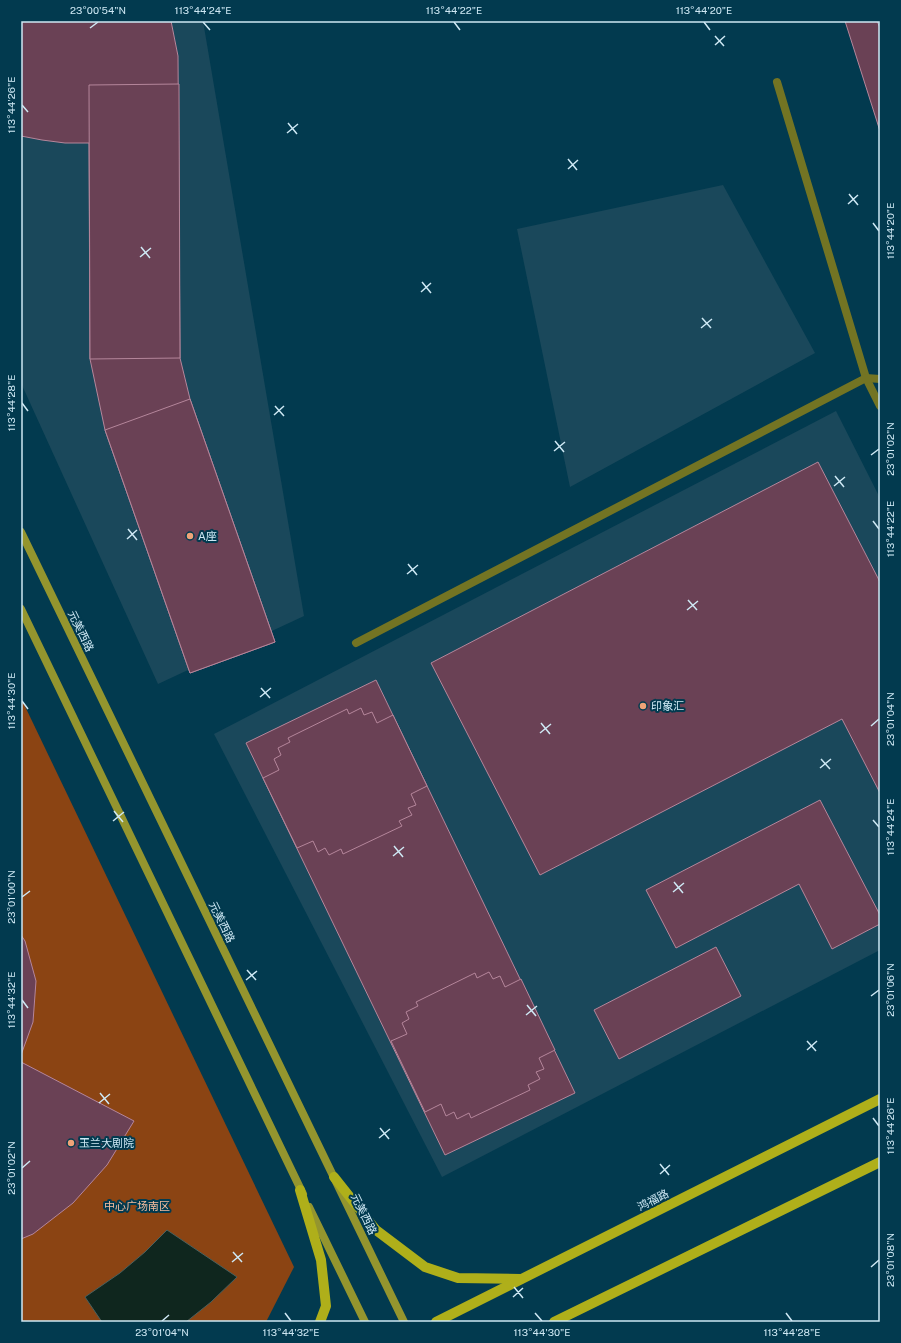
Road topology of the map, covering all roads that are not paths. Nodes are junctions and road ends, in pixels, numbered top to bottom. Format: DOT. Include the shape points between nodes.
graph roads {
  1 [pos="778,82"];
  2 [pos="866,378"];
  3 [pos="880,379"];
  4 [pos="880,406"];
  5 [pos="21,532"];
  6 [pos="21,610"];
  7 [pos="356,643"];
  8 [pos="880,1099"];
  9 [pos="880,1162"];
  10 [pos="334,1177"];
  11 [pos="300,1190"];
  12 [pos="523,1279"];
  13 [pos="320,1322"];
  14 [pos="365,1322"];
  15 [pos="404,1322"];
  16 [pos="436,1322"];
  17 [pos="554,1322"];
  1 -- 2 [label="street"];
  2 -- 3 [label="street"];
  2 -- 4 [label="street"];
  2 -- 7 [label="street"];
  5 -- 10 [label="main road, 元美西路"];
  6 -- 11 [label="main road"];
  8 -- 12 [label="main road, 鸿福路"];
  9 -- 17 [label="main road"];
  10 -- 12 [label="main road" via="376,1230 425,1267 458,1278"];
  10 -- 15 [label="main road, 元美西路"];
  11 -- 13 [label="main road" via="321,1260 326,1306"];
  11 -- 14 [label="main road"];
  12 -- 16 [label="main road, 鸿福路"];
}
